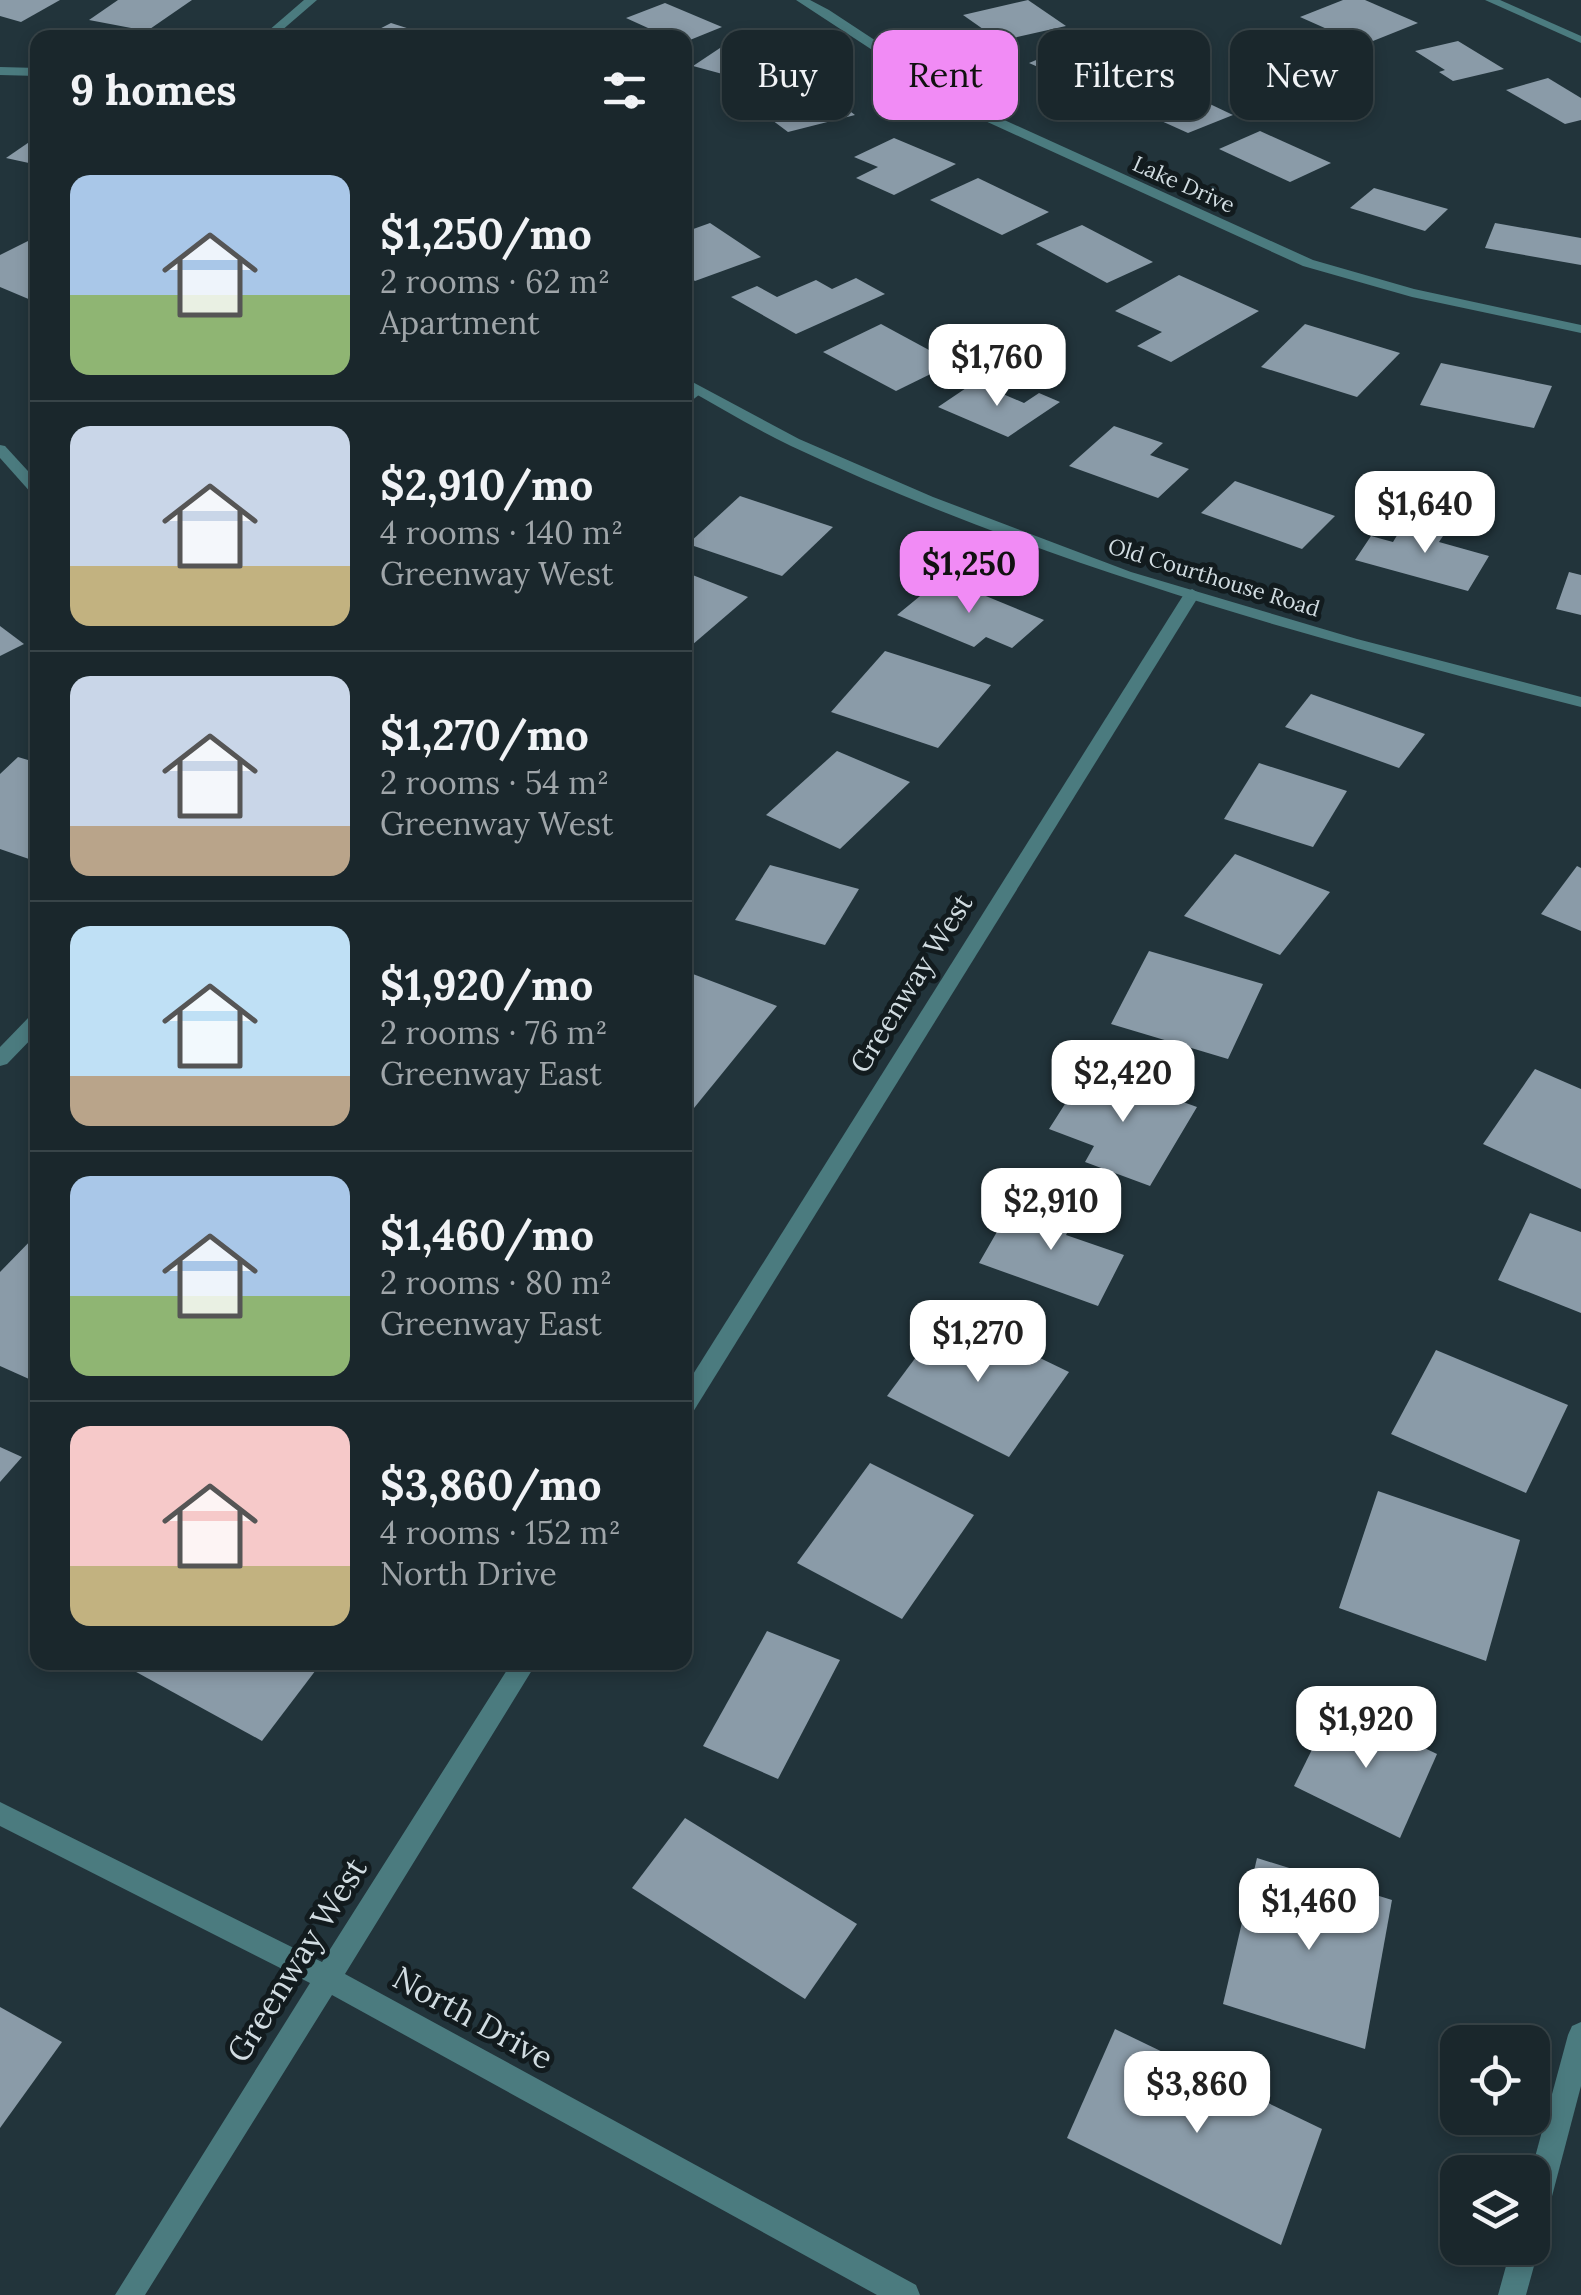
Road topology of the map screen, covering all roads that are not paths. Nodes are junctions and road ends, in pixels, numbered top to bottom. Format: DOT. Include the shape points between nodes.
graph roads {
  1 [pos="311,0"];
  2 [pos="802,0"];
  3 [pos="1490,0"];
  4 [pos="275,30"];
  5 [pos="1581,40"];
  6 [pos="0,71"];
  7 [pos="30,72"];
  8 [pos="1581,330"];
  9 [pos="692,392"];
  10 [pos="0,449"];
  11 [pos="30,483"];
  12 [pos="1192,594"];
  13 [pos="1581,702"];
  14 [pos="30,1028"];
  15 [pos="0,1059"];
  16 [pos="692,1395"];
  17 [pos="519,1670"];
  18 [pos="0,1812"];
  19 [pos="327,1978"];
  20 [pos="1581,2034"];
  21 [pos="1549,2155"];
  22 [pos="1520,2265"];
  23 [pos="129,2295"];
  24 [pos="906,2295"];
  25 [pos="1512,2295"];
  1 -- 4 [label="street"];
  2 -- 8 [label="street, Lake Drive" via="974,111 1308,263"];
  3 -- 5 [label="street"];
  6 -- 7 [label="street"];
  9 -- 12 [label="street, Old Courthouse Road" via="928,500"];
  10 -- 11 [label="street"];
  12 -- 13 [label="street, Old Courthouse Road"];
  12 -- 16 [label="street, Greenway West"];
  14 -- 15 [label="street"];
  17 -- 19 [label="street, Greenway West"];
  18 -- 19 [label="street, North Drive"];
  19 -- 23 [label="street, Greenway West"];
  19 -- 24 [label="street, North Drive"];
  20 -- 21 [label="street"];
  22 -- 25 [label="street"];
}
